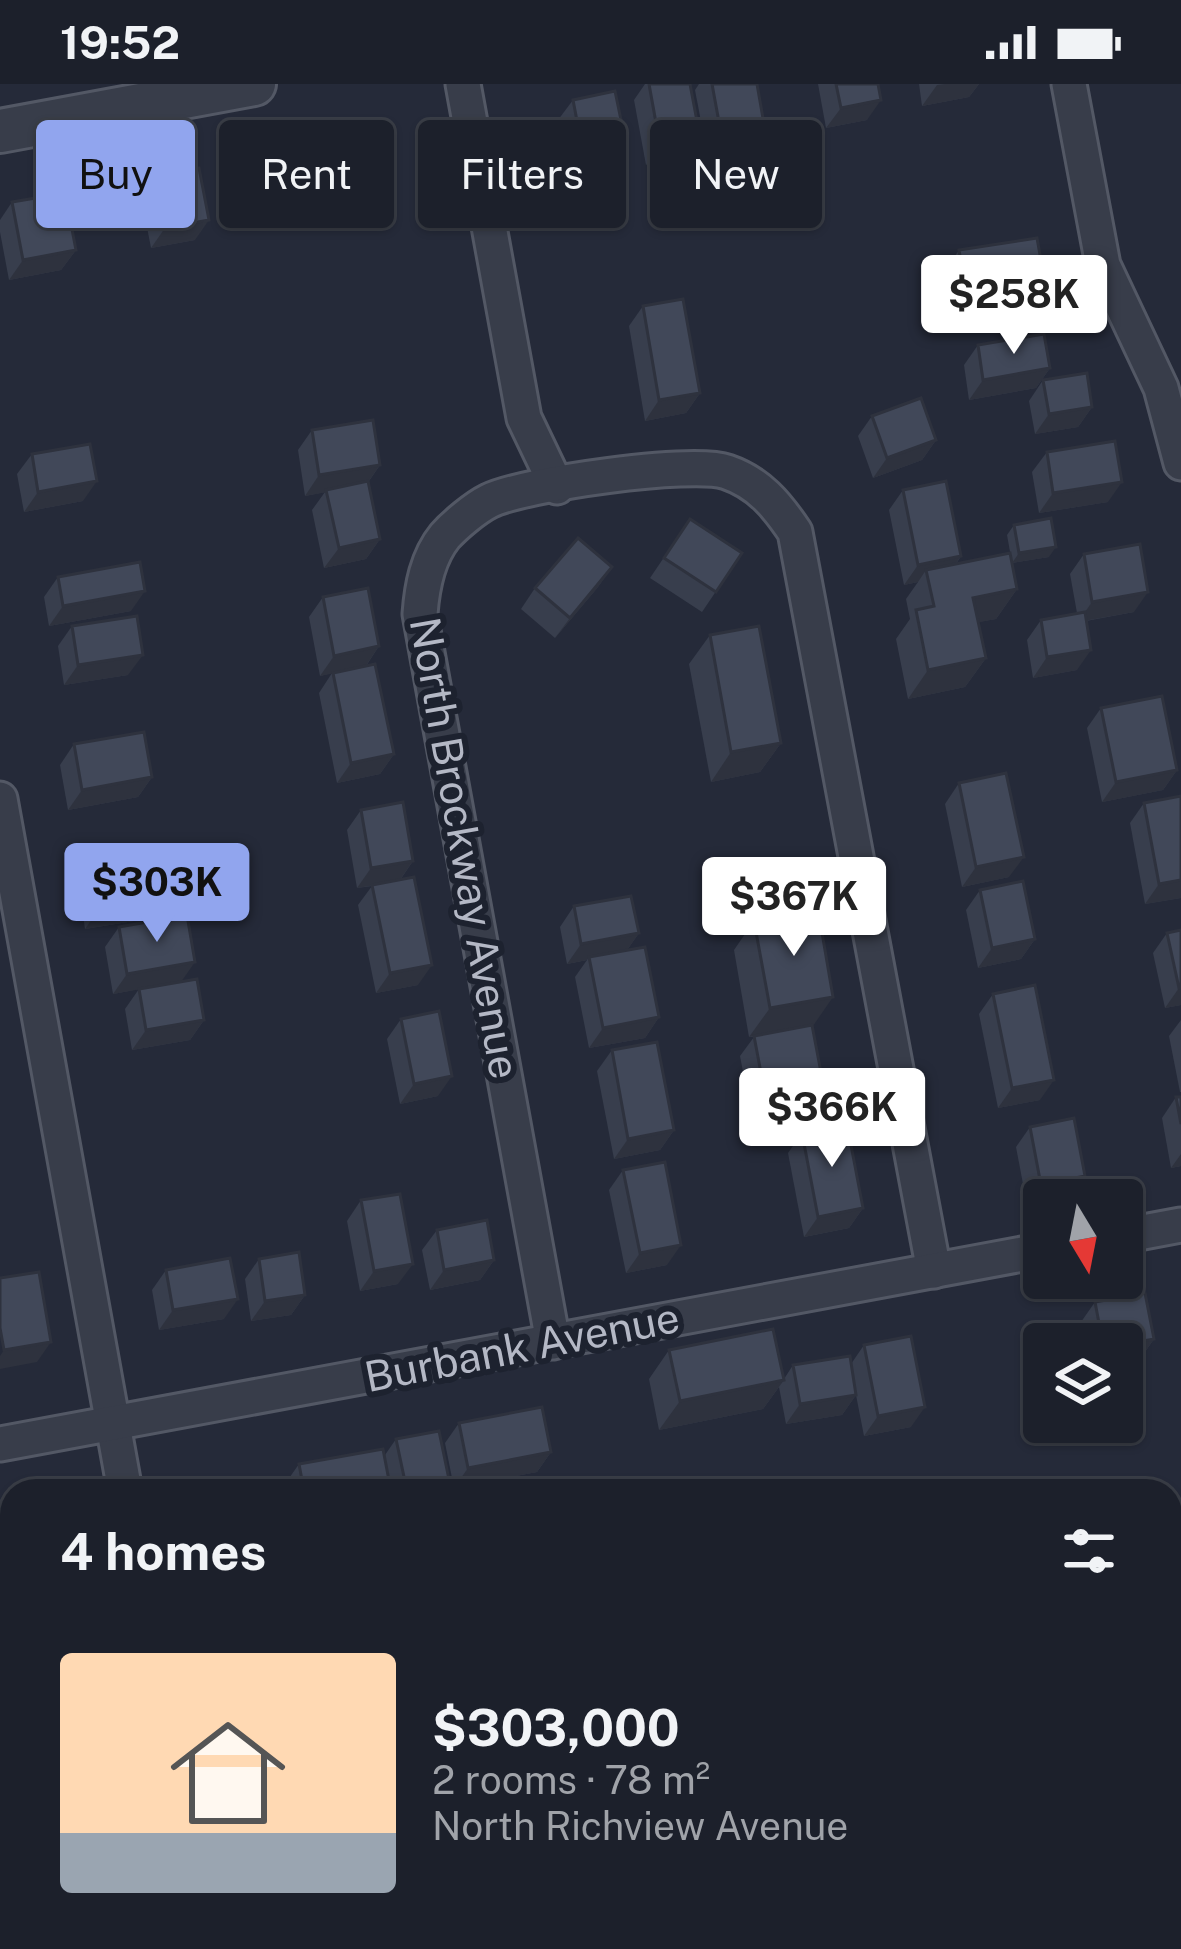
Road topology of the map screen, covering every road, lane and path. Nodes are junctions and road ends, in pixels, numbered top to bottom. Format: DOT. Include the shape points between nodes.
graph roads {
  1 [pos="254,84"];
  2 [pos="463,84"];
  3 [pos="1069,84"];
  4 [pos="0,131"];
  5 [pos="1181,463"];
  6 [pos="557,487"];
  7 [pos="0,799"];
  8 [pos="1181,1225"];
  9 [pos="1143,1232"];
  10 [pos="1023,1254"];
  11 [pos="934,1270"];
  12 [pos="554,1342"];
  13 [pos="115,1423"];
  14 [pos="0,1444"];
  15 [pos="123,1479"];
  1 -- 4 [label="street"];
  2 -- 6 [label="street" via="524,418"];
  3 -- 5 [label="street" via="1103,265 1161,388"];
  6 -- 11 [label="street, North Brockway Avenue" via="687,465 722,470 767,495 795,532"];
  6 -- 12 [label="street, North Brockway Avenue" via="490,500 445,536 422,586 420,614"];
  7 -- 13 [label="street"];
  8 -- 9 [label="street"];
  10 -- 11 [label="street, Burbank Avenue"];
  11 -- 12 [label="street, Burbank Avenue"];
  12 -- 13 [label="street, Burbank Avenue"];
  13 -- 14 [label="street, Burbank Avenue"];
  13 -- 15 [label="street"];
}
